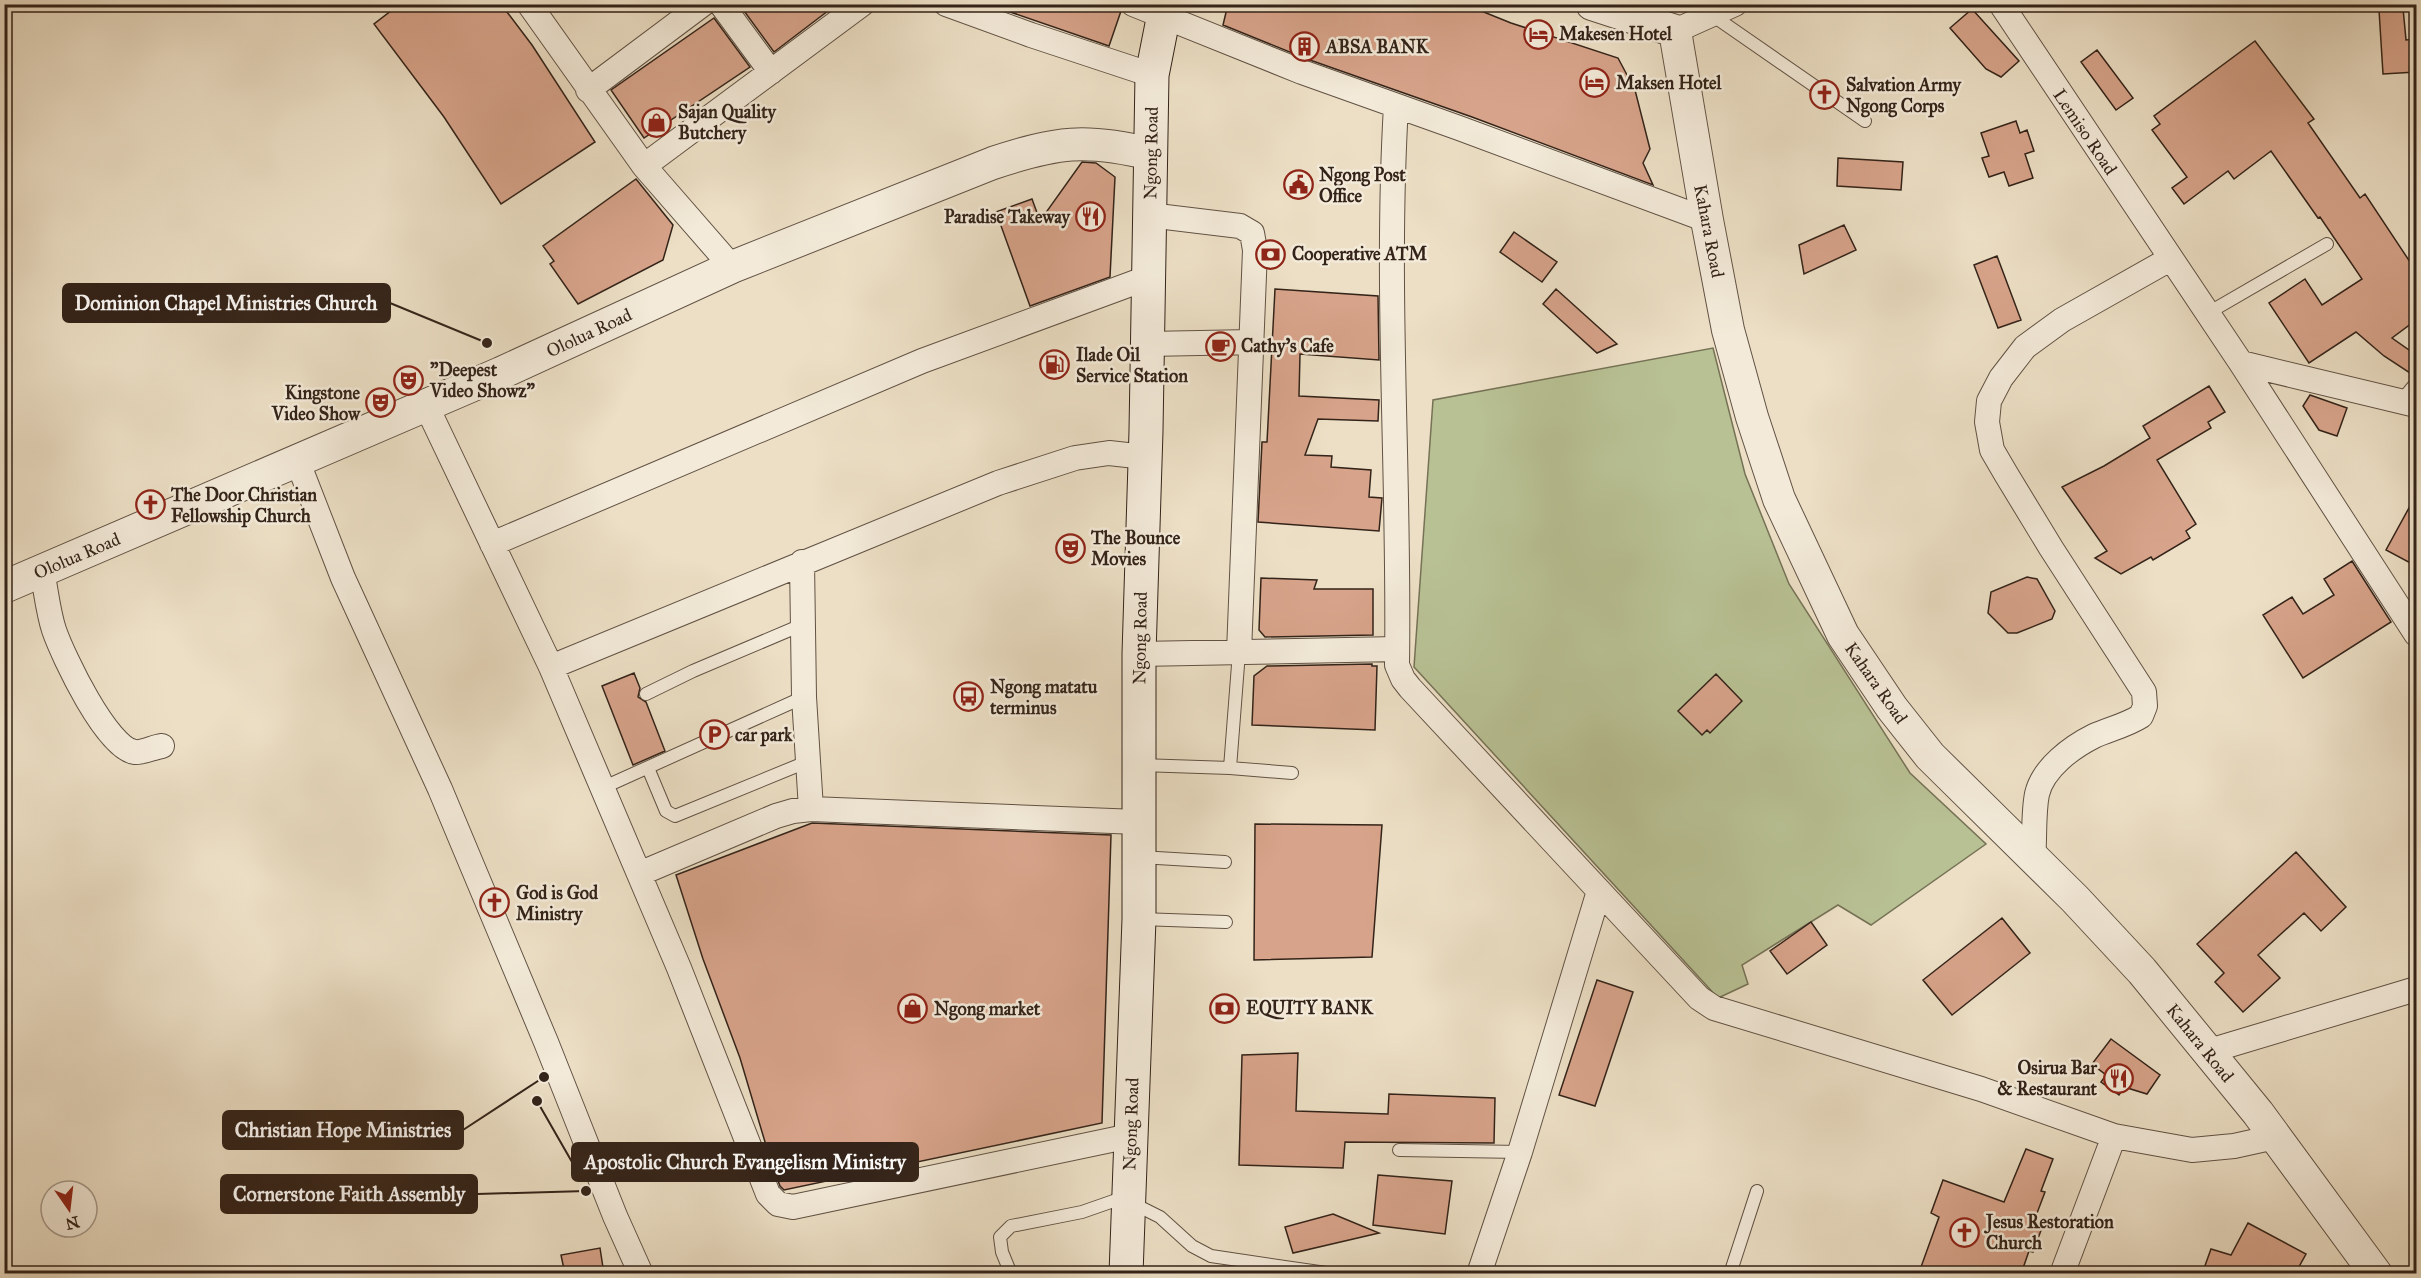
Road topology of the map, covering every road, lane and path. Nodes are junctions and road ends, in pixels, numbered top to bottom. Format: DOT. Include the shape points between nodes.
graph roads {
  1 [pos="529,4"];
  2 [pos="703,4"];
  3 [pos="721,4"];
  4 [pos="862,4"];
  5 [pos="946,4"];
  6 [pos="1592,4"];
  7 [pos="1735,4"];
  8 [pos="2001,4"];
  9 [pos="1154,8"];
  10 [pos="1645,12"];
  11 [pos="1712,15"];
  12 [pos="1675,31"];
  13 [pos="771,72"];
  14 [pos="1152,75"];
  15 [pos="588,90"];
  16 [pos="1396,106"];
  17 [pos="1865,121"];
  18 [pos="1151,154"];
  19 [pos="644,166"];
  20 [pos="1149,215"];
  21 [pos="1707,220"];
  22 [pos="2327,244"];
  23 [pos="2170,259"];
  24 [pos="732,267"];
  25 [pos="1147,278"];
  26 [pos="2208,313"];
  27 [pos="1252,342"];
  28 [pos="1147,344"];
  29 [pos="2241,363"];
  30 [pos="2416,383"];
  31 [pos="2409,403"];
  32 [pos="426,405"];
  33 [pos="1145,457"];
  34 [pos="297,460"];
  35 [pos="492,544"];
  36 [pos="802,562"];
  37 [pos="42,571"];
  38 [pos="4,587"];
  39 [pos="804,624"];
  40 [pos="2416,634"];
  41 [pos="1397,650"];
  42 [pos="1239,652"];
  43 [pos="1139,654"];
  44 [pos="551,667"];
  45 [pos="646,694"];
  46 [pos="804,697"];
  47 [pos="162,746"];
  48 [pos="809,761"];
  49 [pos="1139,765"];
  50 [pos="648,768"];
  51 [pos="1230,768"];
  52 [pos="1292,773"];
  53 [pos="602,788"];
  54 [pos="811,808"];
  55 [pos="1138,822"];
  56 [pos="1139,857"];
  57 [pos="2033,859"];
  58 [pos="1225,862"];
  59 [pos="639,874"];
  60 [pos="1599,891"];
  61 [pos="1139,919"];
  62 [pos="1226,921"];
  63 [pos="2416,989"];
  64 [pos="2206,1052"];
  65 [pos="2114,1136"];
  66 [pos="1130,1137"];
  67 [pos="2275,1137"];
  68 [pos="1399,1150"];
  69 [pos="1520,1152"];
  70 [pos="1757,1191"];
  71 [pos="1129,1198"];
  72 [pos="1252,1268"];
  73 [pos="641,1274"];
  74 [pos="1011,1274"];
  75 [pos="1126,1274"];
  76 [pos="1333,1274"];
  77 [pos="1479,1274"];
  78 [pos="1730,1274"];
  79 [pos="2062,1274"];
  80 [pos="2376,1274"];
  1 -- 15 [label="street"];
  2 -- 15 [label="street"];
  3 -- 13 [label="street"];
  4 -- 13 [label="street"];
  5 -- 14 [label="street"];
  6 -- 10 [label="street"];
  7 -- 11 [label="street"];
  8 -- 23 [label="street, Lemiso Road"];
  9 -- 14 [label="main road, Ngong Road"];
  9 -- 16 [label="street" via="1302,72"];
  10 -- 12 [label="street"];
  11 -- 12 [label="street"];
  11 -- 17 [label="lane"];
  12 -- 21 [label="street, Kahara Road"];
  13 -- 19 [label="street"];
  14 -- 18 [label="main road, Ngong Road"];
  15 -- 19 [label="street"];
  16 -- 21 [label="street"];
  16 -- 41 [label="street" via="1392,352"];
  18 -- 20 [label="main road, Ngong Road"];
  18 -- 24 [label="street, Ololua Road" via="1073,142 1034,149"];
  19 -- 24 [label="street"];
  20 -- 25 [label="main road, Ngong Road"];
  20 -- 27 [label="street" via="1240,226 1252,234"];
  21 -- 57 [label="street, Kahara Road" via="1728,330 1755,428 1779,499 1843,635 1930,756"];
  22 -- 26 [label="lane"];
  23 -- 26 [label="street, Lemiso Road"];
  23 -- 57 [label="street" via="2062,320 2025,348 1989,401 1992,450 2144,692 2141,716 2077,746 2046,774 2036,802"];
  24 -- 32 [label="street, Ololua Road"];
  25 -- 28 [label="main road, Ngong Road"];
  25 -- 35 [label="street" via="922,361"];
  26 -- 29 [label="street, Lemiso Road"];
  27 -- 28 [label="street"];
  27 -- 42 [label="street"];
  28 -- 33 [label="main road, Ngong Road"];
  29 -- 31 [label="street"];
  29 -- 40 [label="street, Lemiso Road"];
  30 -- 31 [label="lane"];
  32 -- 34 [label="street, Ololua Road"];
  32 -- 35 [label="street"];
  33 -- 36 [label="street" via="1109,453 1075,458 998,483"];
  33 -- 43 [label="main road, Ngong Road"];
  34 -- 37 [label="street, Ololua Road"];
  34 -- 73 [label="street" via="343,579 444,799"];
  35 -- 44 [label="street"];
  36 -- 39 [label="street"];
  36 -- 44 [label="street"];
  37 -- 38 [label="street, Ololua Road"];
  37 -- 47 [label="street" via="54,629 104,728 121,746 135,752"];
  39 -- 45 [label="lane"];
  39 -- 46 [label="street"];
  41 -- 42 [label="street"];
  41 -- 60 [label="street" via="1397,665 1403,679"];
  42 -- 43 [label="street"];
  42 -- 51 [label="lane"];
  43 -- 49 [label="main road, Ngong Road"];
  44 -- 53 [label="street"];
  46 -- 48 [label="street"];
  46 -- 50 [label="lane"];
  48 -- 50 [label="lane" via="675,816 666,811"];
  48 -- 54 [label="street"];
  49 -- 51 [label="lane"];
  49 -- 55 [label="main road, Ngong Road"];
  50 -- 53 [label="lane"];
  51 -- 52 [label="lane"];
  53 -- 59 [label="street"];
  54 -- 55 [label="street"];
  54 -- 59 [label="street" via="776,816"];
  55 -- 56 [label="main road, Ngong Road"];
  56 -- 58 [label="lane"];
  56 -- 61 [label="main road, Ngong Road"];
  57 -- 64 [label="street, Kahara Road" via="2122,948"];
  59 -- 66 [label="street" via="768,1194 778,1204 793,1207"];
  60 -- 65 [label="street" via="1699,998 1713,1008 1981,1089"];
  60 -- 69 [label="street"];
  61 -- 62 [label="lane"];
  61 -- 66 [label="main road, Ngong Road"];
  63 -- 64 [label="street"];
  64 -- 67 [label="street, Kahara Road"];
  65 -- 67 [label="street" via="2192,1150"];
  65 -- 79 [label="street"];
  66 -- 71 [label="main road, Ngong Road"];
  67 -- 80 [label="street, Kahara Road"];
  68 -- 69 [label="lane"];
  69 -- 77 [label="street"];
  70 -- 78 [label="lane"];
  71 -- 72 [label="lane" via="1160,1217 1192,1246"];
  71 -- 74 [label="lane" via="1011,1226 1000,1237"];
  71 -- 75 [label="main road, Ngong Road"];
  72 -- 76 [label="lane"];
}
